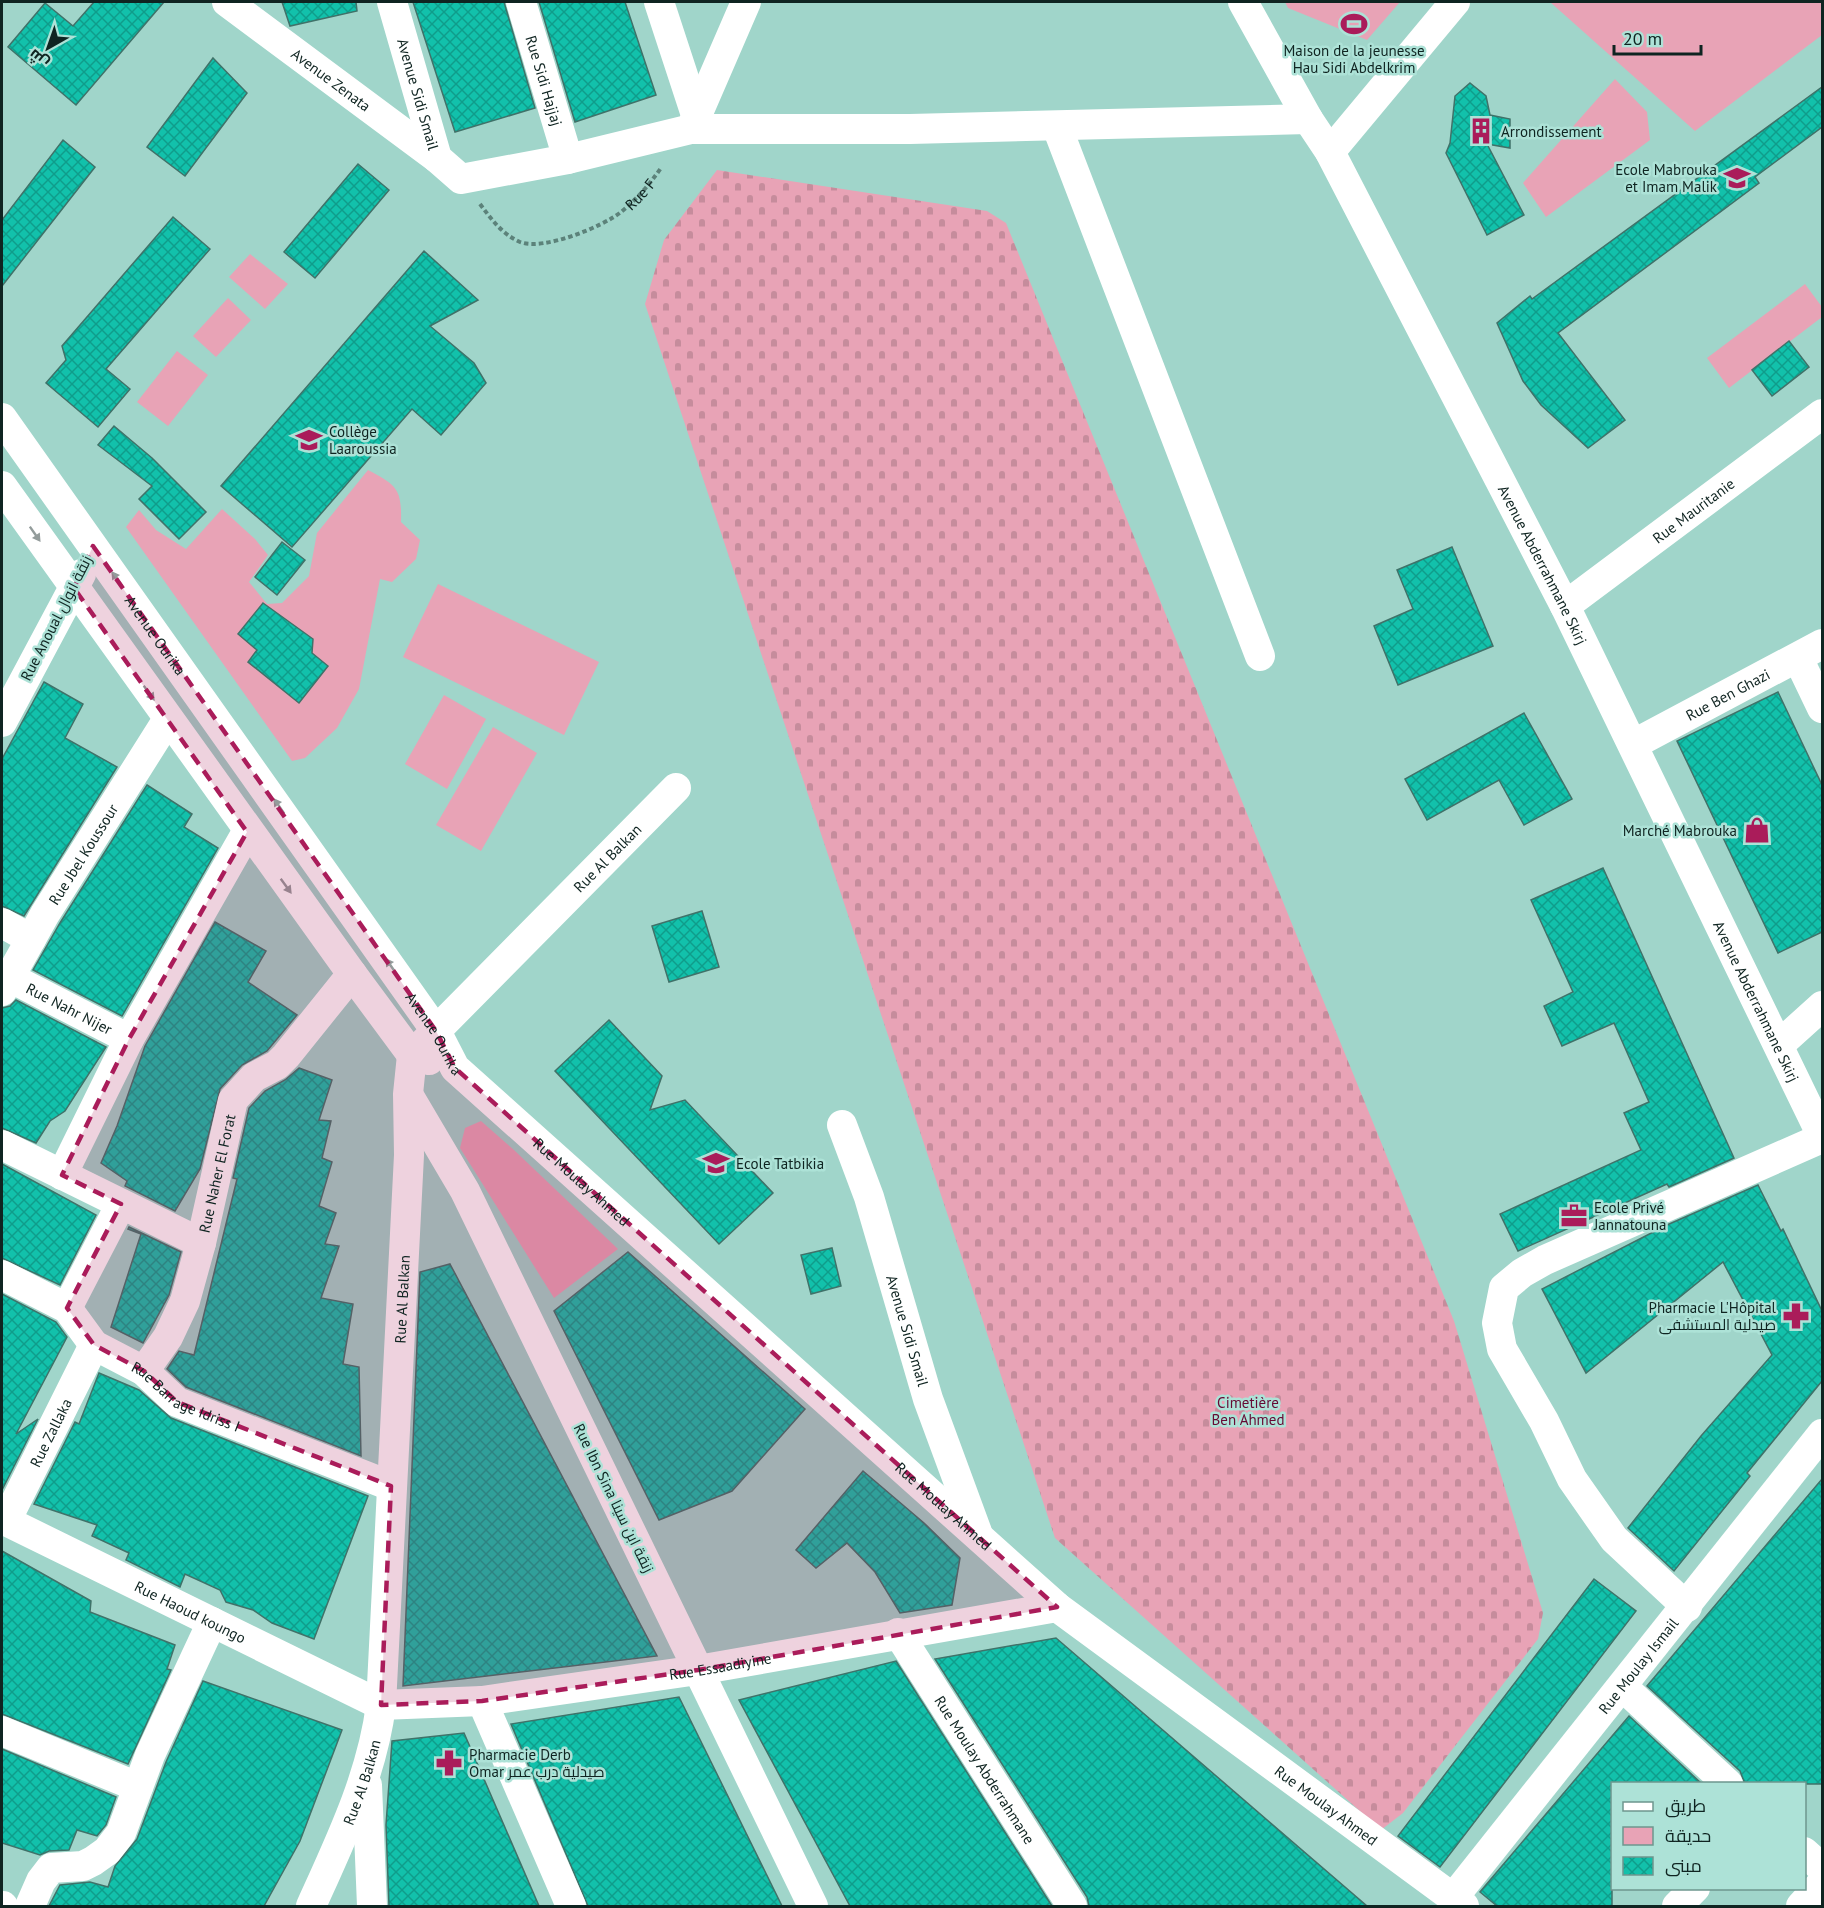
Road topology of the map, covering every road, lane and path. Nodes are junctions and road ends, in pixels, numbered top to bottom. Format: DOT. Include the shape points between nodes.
graph roads {
  1 [pos="227,2"];
  2 [pos="392,2"];
  3 [pos="521,2"];
  4 [pos="659,2"];
  5 [pos="746,2"];
  6 [pos="1243,2"];
  7 [pos="1455,2"];
  8 [pos="1308,119"];
  9 [pos="693,122"];
  10 [pos="1057,127"];
  11 [pos="1330,152"];
  12 [pos="437,158"];
  13 [pos="568,159"];
  14 [pos="461,179"];
  15 [pos="1822,414"];
  16 [pos="2,418"];
  17 [pos="2,486"];
  18 [pos="93,546"];
  19 [pos="74,588"];
  20 [pos="1566,606"];
  21 [pos="1810,651"];
  22 [pos="1260,656"];
  23 [pos="1822,708"];
  24 [pos="168,718"];
  25 [pos="2,722"];
  26 [pos="1634,744"];
  27 [pos="676,788"];
  28 [pos="248,832"];
  29 [pos="2,923"];
  30 [pos="31,939"];
  31 [pos="352,974"];
  32 [pos="5,984"];
  33 [pos="1822,1006"];
  34 [pos="436,1031"];
  35 [pos="129,1039"];
  36 [pos="1779,1045"];
  37 [pos="412,1055"];
  38 [pos="455,1068"];
  39 [pos="408,1094"];
  40 [pos="842,1125"];
  41 [pos="1822,1137"];
  42 [pos="2,1145"];
  43 [pos="62,1175"];
  44 [pos="121,1204"];
  45 [pos="201,1243"];
  46 [pos="2,1275"];
  47 [pos="67,1308"];
  48 [pos="94,1345"];
  49 [pos="144,1371"];
  50 [pos="1822,1434"];
  51 [pos="391,1486"];
  52 [pos="4,1520"];
  53 [pos="978,1535"];
  54 [pos="1057,1607"];
  55 [pos="1687,1607"];
  56 [pos="212,1622"];
  57 [pos="898,1633"];
  58 [pos="698,1670"];
  59 [pos="1623,1688"];
  60 [pos="482,1701"];
  61 [pos="381,1705"];
  62 [pos="2,1731"];
  63 [pos="366,1773"];
  64 [pos="1726,1782"];
  65 [pos="138,1787"];
  66 [pos="1806,1854"];
  67 [pos="1822,1868"];
  68 [pos="1822,1883"];
  69 [pos="1693,1890"];
  70 [pos="1459,1902"];
  71 [pos="30,1906"];
  72 [pos="311,1906"];
  73 [pos="372,1906"];
  74 [pos="571,1906"];
  75 [pos="813,1906"];
  76 [pos="1072,1906"];
  77 [pos="1677,1906"];
  78 [pos="1801,1906"];
  1 -- 12 [label="street, Avenue Zenata"];
  2 -- 12 [label="street, Avenue Sidi Smail"];
  3 -- 13 [label="street, Rue Sidi Hajjaj"];
  4 -- 9 [label="street"];
  5 -- 9 [label="street"];
  6 -- 8 [label="street, Avenue Abderrahmane Skirj"];
  7 -- 11 [label="street"];
  8 -- 10 [label="street"];
  8 -- 11 [label="street, Avenue Abderrahmane Skirj"];
  9 -- 10 [label="street"];
  9 -- 13 [label="street"];
  9 -- 14 [label="path, Rue F" via="646,189 618,214 549,243 522,243 499,229"];
  10 -- 22 [label="street"];
  11 -- 20 [label="street, Avenue Abderrahmane Skirj"];
  12 -- 14 [label="street, Avenue Sidi Smail"];
  13 -- 14 [label="street"];
  15 -- 20 [label="street, Rue Mauritanie"];
  16 -- 18 [label="street, Avenue Ourika"];
  17 -- 19 [label="street, Avenue Ourika, one-way"];
  18 -- 19 [label="street, Rue Anoual زنقة انوال"];
  34 -- 18 [label="street, Avenue Ourika, one-way"];
  19 -- 24 [label="street, Avenue Ourika, one-way"];
  19 -- 25 [label="street, Rue Anoual زنقة انوال"];
  20 -- 26 [label="street, Avenue Abderrahmane Skirj"];
  21 -- 23 [label="street"];
  21 -- 26 [label="street, Rue Ben Ghazi"];
  24 -- 28 [label="street, Avenue Ourika"];
  24 -- 30 [label="street, Rue Jbel Koussour"];
  26 -- 36 [label="street, Avenue Abderrahmane Skirj"];
  27 -- 34 [label="street, Rue Al Balkan"];
  28 -- 31 [label="street, Avenue Ourika, one-way"];
  28 -- 35 [label="street"];
  29 -- 30 [label="street"];
  30 -- 32 [label="street, Rue Jbel Koussour"];
  31 -- 37 [label="street, Avenue Ourika"];
  31 -- 45 [label="street, Rue Naher El Forat" via="286,1056 254,1077 233,1100"];
  32 -- 35 [label="street, Rue Nahr Nijer"];
  33 -- 36 [label="street"];
  34 -- 37 [label="street, Rue Al Balkan"];
  34 -- 38 [label="street, Avenue Ourika"];
  35 -- 43 [label="street"];
  36 -- 41 [label="street, Avenue Abderrahmane Skirj"];
  37 -- 38 [label="street, Avenue Ourika"];
  37 -- 39 [label="street, Rue Al Balkan"];
  38 -- 53 [label="street, Rue Moulay Ahmed"];
  39 -- 51 [label="street, Rue Al Balkan" via="409,1155"];
  39 -- 58 [label="street, Rue Ibn Sina زنقة ابن سينا" via="465,1191"];
  40 -- 53 [label="street, Avenue Sidi Smail" via="869,1197 928,1399"];
  41 -- 55 [label="street" via="1545,1260 1504,1288 1499,1302 1497,1323 1502,1349 1572,1479 1614,1539"];
  42 -- 43 [label="street"];
  43 -- 44 [label="street"];
  44 -- 45 [label="street"];
  44 -- 47 [label="street"];
  45 -- 49 [label="street, Rue Naher El Forat" via="185,1301 168,1338"];
  46 -- 47 [label="street, Rue Barrage Idriss I"];
  47 -- 48 [label="street, Rue Barrage Idriss I"];
  48 -- 49 [label="street, Rue Barrage Idriss I"];
  48 -- 52 [label="street, Rue Zallaka"];
  49 -- 51 [label="street, Rue Barrage Idriss I" via="177,1402"];
  50 -- 55 [label="street, Rue Moulay Ismail"];
  51 -- 61 [label="street, Rue Al Balkan"];
  52 -- 56 [label="street, Rue Haoud koungo"];
  53 -- 54 [label="street, Rue Moulay Ahmed"];
  54 -- 57 [label="street, Rue Essaadiyine"];
  54 -- 70 [label="street, Rue Moulay Ahmed"];
  55 -- 59 [label="street, Rue Moulay Ismail"];
  56 -- 61 [label="street, Rue Haoud koungo"];
  56 -- 65 [label="street"];
  57 -- 58 [label="street, Rue Essaadiyine"];
  57 -- 76 [label="street, Rue Moulay Abderrahmane"];
  58 -- 60 [label="street, Rue Essaadiyine"];
  58 -- 75 [label="street, Rue Ibn Sina زنقة ابن سينا"];
  59 -- 64 [label="street"];
  59 -- 70 [label="street, Rue Moulay Ismail"];
  60 -- 61 [label="street, Rue Essaadiyine"];
  60 -- 74 [label="street"];
  61 -- 63 [label="street, Rue Al Balkan"];
  62 -- 65 [label="street"];
  63 -- 72 [label="street, Rue Al Balkan"];
  63 -- 73 [label="street"];
  65 -- 71 [label="street" via="121,1833 107,1851 83,1866 51,1868"];
  66 -- 67 [label="street"];
  68 -- 78 [label="street"];
  69 -- 77 [label="street"];
}
